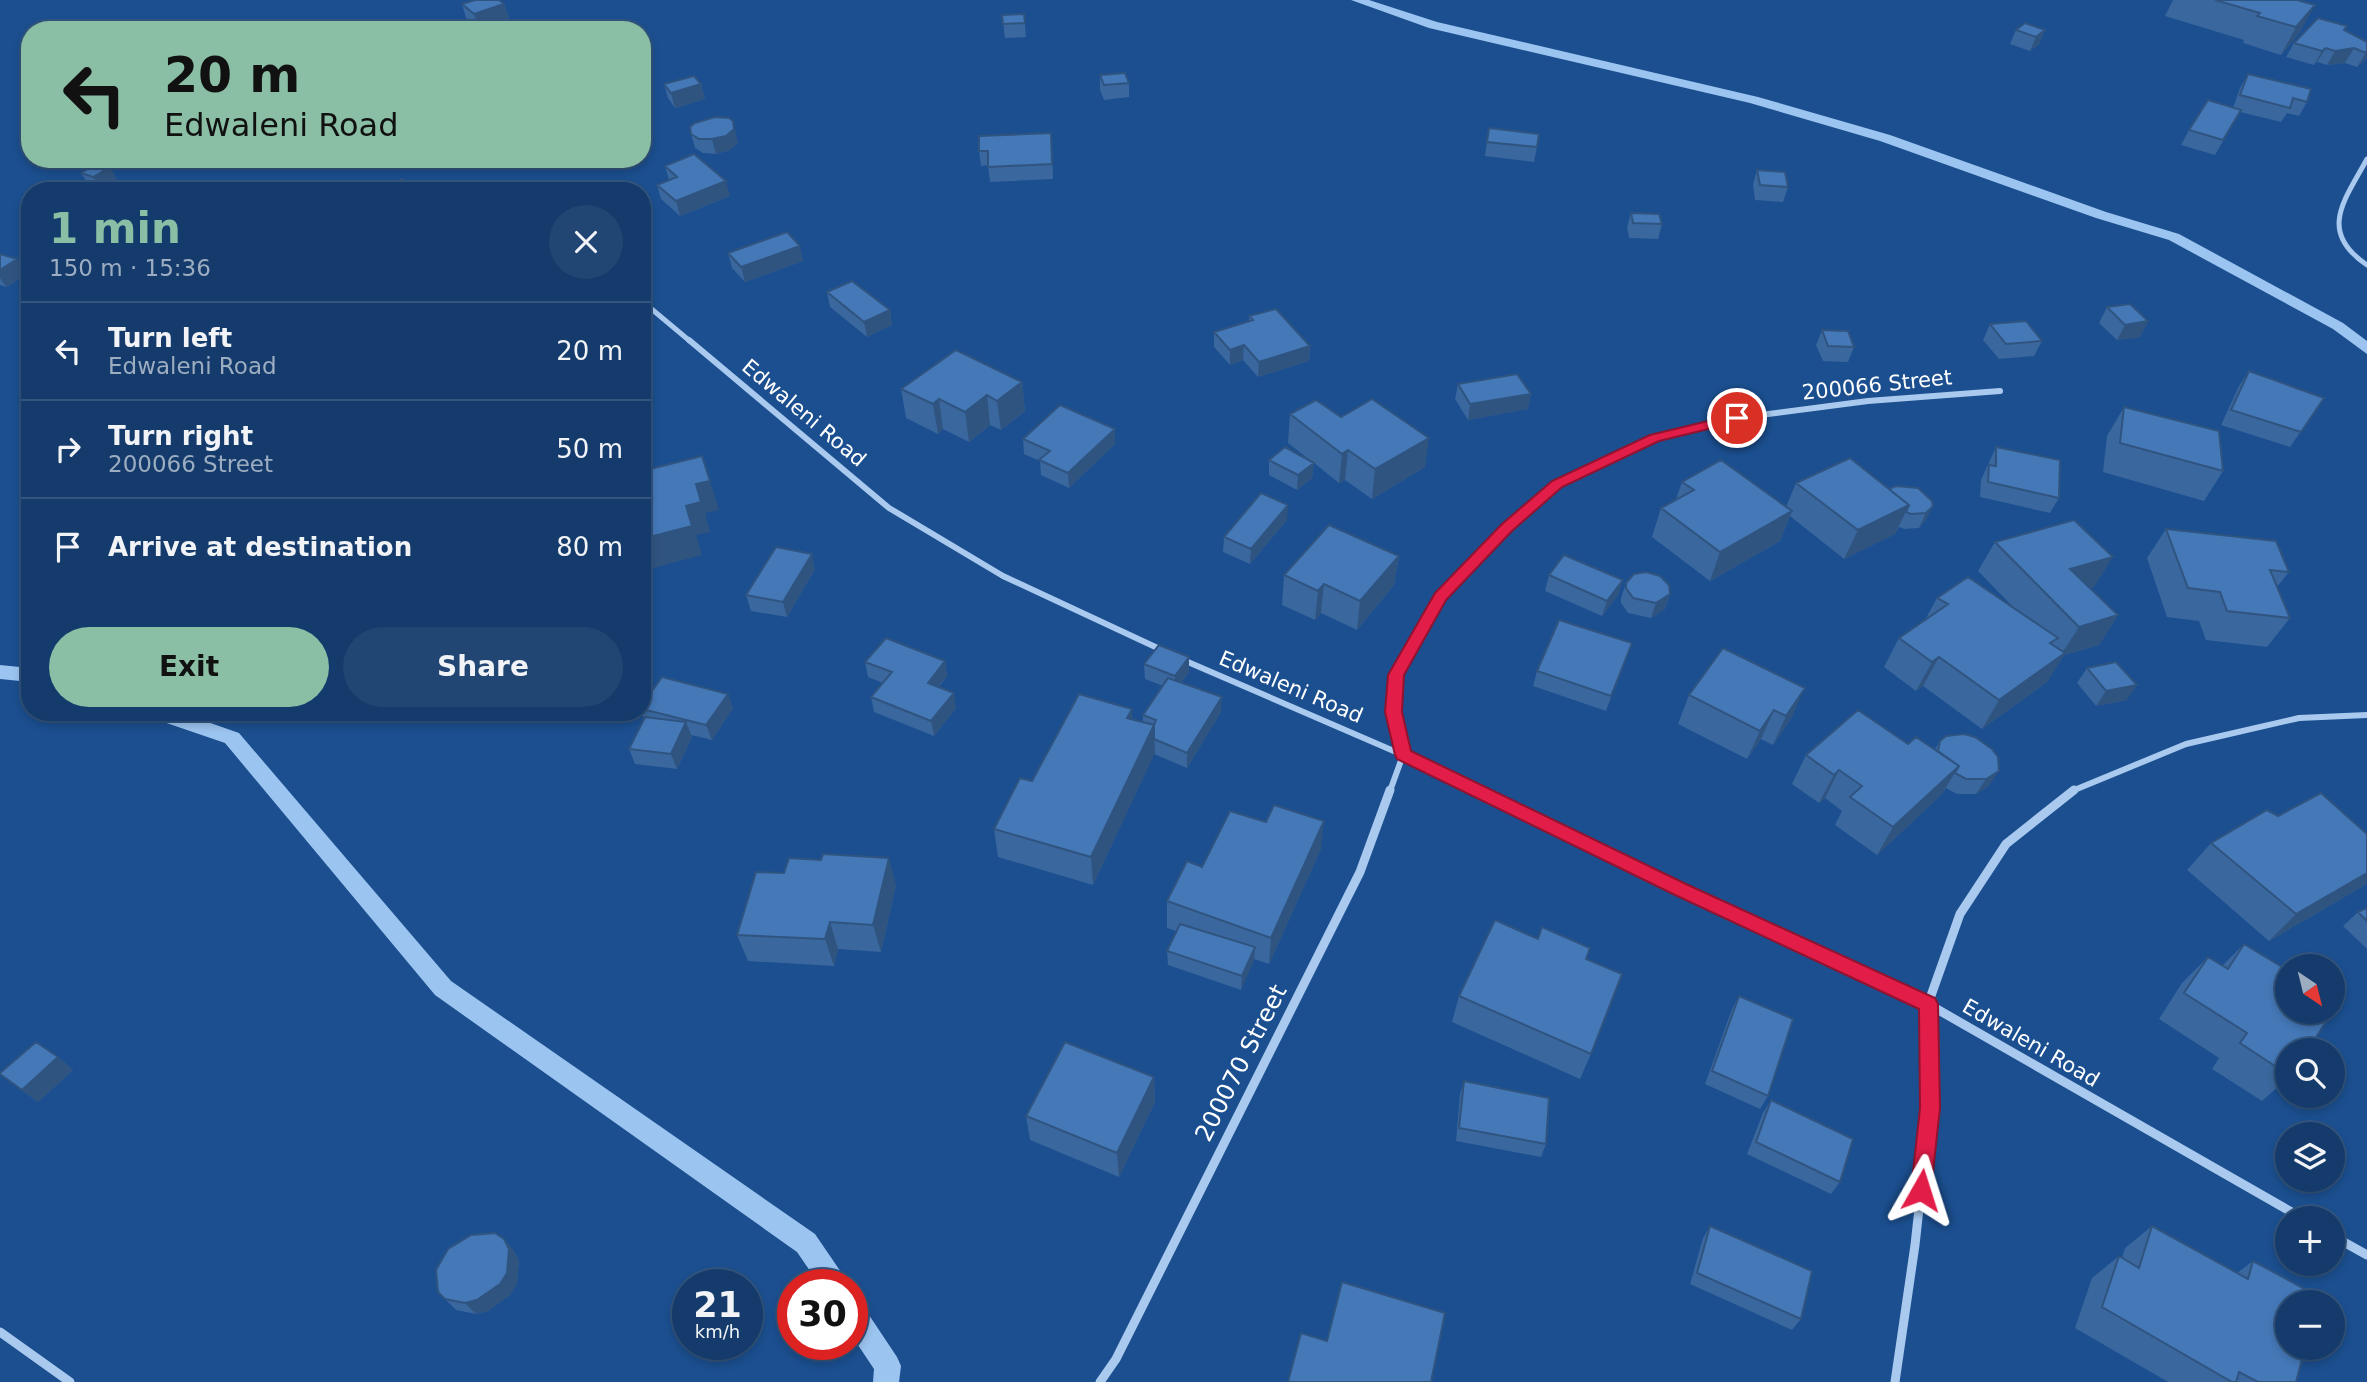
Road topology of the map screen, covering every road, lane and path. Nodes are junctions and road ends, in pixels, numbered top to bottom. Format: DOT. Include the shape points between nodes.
graph roads {
  1 [pos="2367,159"];
  2 [pos="2367,265"];
  3 [pos="651,309"];
  4 [pos="2000,391"];
  5 [pos="2367,715"];
  6 [pos="1403,755"];
  7 [pos="1928,1004"];
  8 [pos="2281,1206"];
  9 [pos="2345,1243"];
  10 [pos="2367,1255"];
  11 [pos="0,1332"];
  12 [pos="70,1382"];
  13 [pos="1100,1382"];
  14 [pos="1895,1382"];
  1 -- 2 [label="street" via="2342,208 2338,231 2345,248"];
  3 -- 6 [label="street, Edwaleni Road" via="889,508 1003,576"];
  4 -- 6 [label="street, 200066 Street" via="1868,401 1737,418 1655,438 1557,484 1507,527 1440,597 1396,675 1394,712"];
  5 -- 7 [label="street" via="2299,718 2186,744 2077,787 2006,845 1960,914"];
  6 -- 7 [label="street, Edwaleni Road"];
  6 -- 13 [label="street, 200070 Street" via="1360,872 1116,1359"];
  7 -- 8 [label="street, Edwaleni Road"];
  7 -- 14 [label="street" via="1930,1108"];
  9 -- 10 [label="street"];
  11 -- 12 [label="street"];
}
